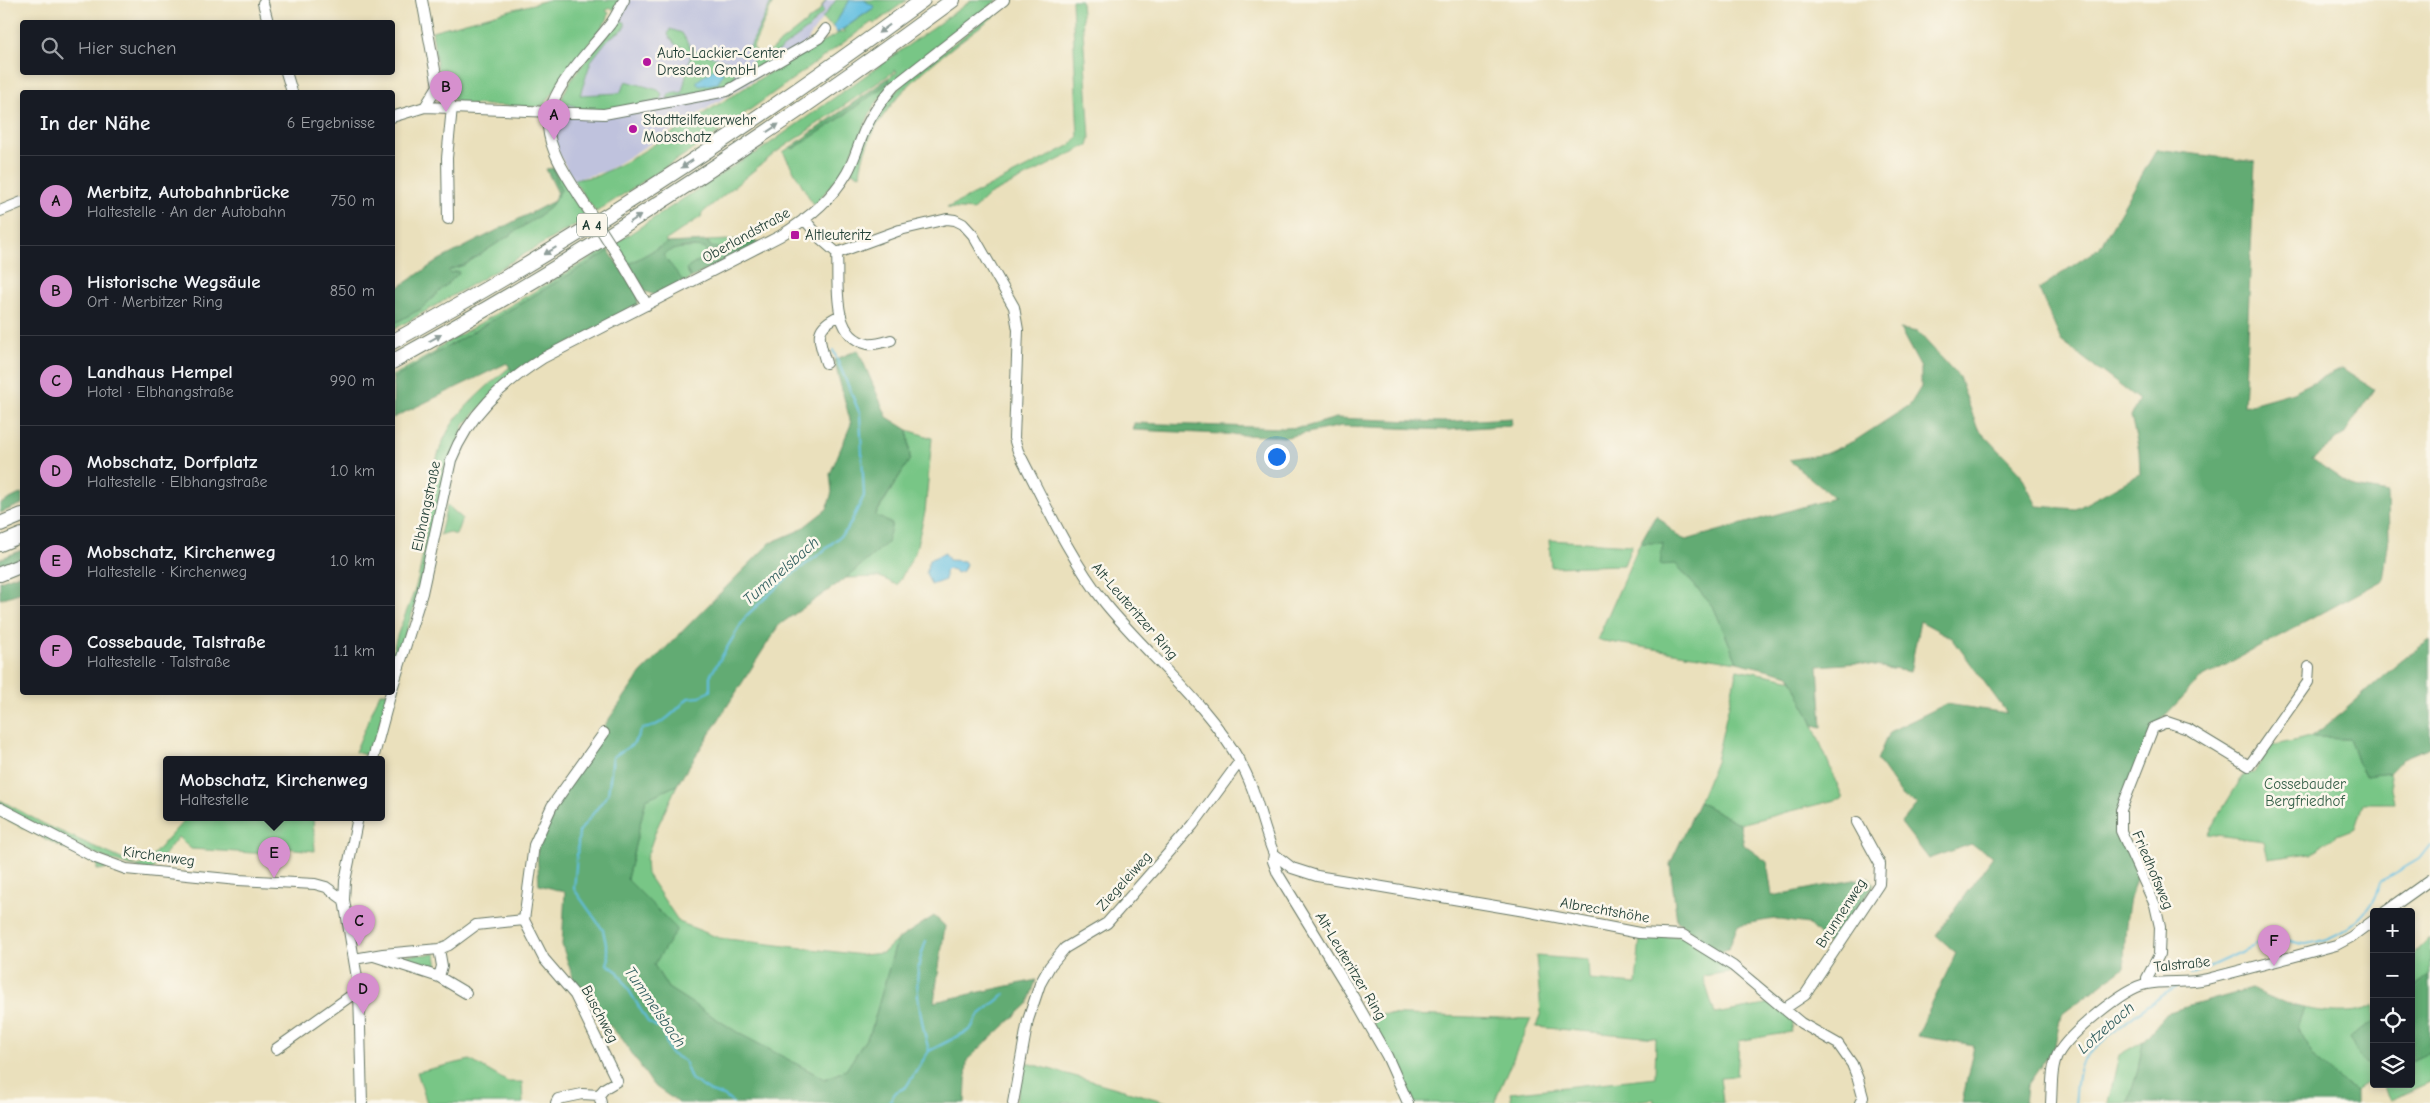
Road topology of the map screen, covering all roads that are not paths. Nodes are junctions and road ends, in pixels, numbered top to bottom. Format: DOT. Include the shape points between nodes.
graph roads {
  1 [pos="422,0"];
  2 [pos="624,0"];
  3 [pos="924,0"];
  4 [pos="954,0"];
  5 [pos="1004,0"];
  6 [pos="263,3"];
  7 [pos="267,20"];
  8 [pos="826,29"];
  9 [pos="287,75"];
  10 [pos="438,86"];
  11 [pos="291,90"];
  12 [pos="425,107"];
  13 [pos="452,107"];
  14 [pos="550,111"];
  15 [pos="395,116"];
  16 [pos="20,203"];
  17 [pos="0,212"];
  18 [pos="448,219"];
  19 [pos="804,219"];
  20 [pos="838,253"];
  21 [pos="647,305"];
  22 [pos="841,315"];
  23 [pos="395,340"];
  24 [pos="891,340"];
  25 [pos="395,360"];
  26 [pos="826,363"];
  27 [pos="514,376"];
  28 [pos="20,516"];
  29 [pos="0,524"];
  30 [pos="20,536"];
  31 [pos="0,544"];
  32 [pos="20,566"];
  33 [pos="0,574"];
  34 [pos="2309,667"];
  35 [pos="395,678"];
  36 [pos="390,695"];
  37 [pos="604,733"];
  38 [pos="373,756"];
  39 [pos="1240,761"];
  40 [pos="0,808"];
  41 [pos="357,821"];
  42 [pos="1857,822"];
  43 [pos="1274,854"];
  44 [pos="2430,880"];
  45 [pos="345,881"];
  46 [pos="326,886"];
  47 [pos="344,900"];
  48 [pos="2391,908"];
  49 [pos="524,920"];
  50 [pos="2370,923"];
  51 [pos="439,949"];
  52 [pos="374,956"];
  53 [pos="354,959"];
  54 [pos="439,977"];
  55 [pos="2147,984"];
  56 [pos="359,990"];
  57 [pos="466,993"];
  58 [pos="1784,1008"];
  59 [pos="276,1050"];
  60 [pos="600,1099"];
  61 [pos="362,1103"];
  62 [pos="556,1103"];
  63 [pos="1013,1103"];
  64 [pos="1408,1103"];
  65 [pos="1860,1103"];
  66 [pos="2052,1103"];
  1 -- 10 [label="street"];
  2 -- 14 [label="street" via="610,25 569,76"];
  3 -- 23 [label="highway, A 4, one-way" via="665,179 522,268"];
  25 -- 4 [label="highway, A 4, one-way" via="577,256 674,194"];
  5 -- 19 [label="street, Oberlandstraße" via="894,86 866,126 839,185"];
  6 -- 7 [label="street"];
  8 -- 14 [label="street" via="819,38 726,92 611,114"];
  9 -- 11 [label="street"];
  10 -- 12 [label="street"];
  10 -- 13 [label="street"];
  12 -- 13 [label="street"];
  12 -- 15 [label="street"];
  13 -- 14 [label="street"];
  13 -- 18 [label="street" via="447,158"];
  14 -- 21 [label="street, bridge" via="551,140 567,176"];
  16 -- 17 [label="street"];
  19 -- 20 [label="street"];
  19 -- 21 [label="street, Oberlandstraße" via="780,236"];
  20 -- 22 [label="street"];
  20 -- 39 [label="street, Alt-Leuteritzer Ring" via="900,230 947,219 963,224 973,234 1014,307 1018,330 1014,438 1018,451 1080,570 1106,604 1221,732"];
  21 -- 27 [label="street, Oberlandstraße"];
  22 -- 24 [label="street" via="847,332 855,339 870,345"];
  22 -- 26 [label="street" via="821,328 819,340"];
  27 -- 35 [label="street, Elbhangstraße" via="473,419 451,460 422,593"];
  28 -- 29 [label="highway"];
  30 -- 31 [label="highway"];
  32 -- 33 [label="highway"];
  34 -- 55 [label="street, Friedhofsweg" via="2308,682 2249,766 2188,729 2167,722 2153,728 2121,810 2120,822 2120,831 2155,905 2160,927 2159,955"];
  36 -- 38 [label="street"];
  37 -- 49 [label="street" via="552,806 534,845"];
  39 -- 43 [label="street, Alt-Leuteritzer Ring"];
  39 -- 63 [label="street, Ziegeleiweg" via="1193,825 1107,923 1065,948 1050,966 1028,1020"];
  40 -- 46 [label="street, Kirchenweg" via="96,858 126,869"];
  41 -- 45 [label="street"];
  42 -- 58 [label="street, Brunnenweg" via="1880,864 1879,884 1805,995"];
  43 -- 58 [label="street, Albrechtshöhe" via="1292,868 1317,876 1639,934 1683,935 1733,966"];
  43 -- 64 [label="street, Alt-Leuteritzer Ring" via="1278,874 1351,992 1387,1056"];
  44 -- 48 [label="street"];
  45 -- 46 [label="street, Kirchenweg"];
  45 -- 47 [label="street"];
  46 -- 47 [label="street"];
  47 -- 53 [label="street"];
  49 -- 51 [label="street" via="476,925"];
  49 -- 60 [label="street, Buschweg" via="544,960 575,995 617,1081 605,1088"];
  50 -- 55 [label="street, Talstraße" via="2336,945 2295,957 2197,981"];
  51 -- 52 [label="street"];
  51 -- 54 [label="street" via="442,966"];
  52 -- 53 [label="street"];
  52 -- 54 [label="street"];
  53 -- 56 [label="street"];
  54 -- 57 [label="street"];
  55 -- 66 [label="street, Talstraße" via="2133,989 2087,1022 2067,1041 2053,1074"];
  56 -- 59 [label="street"];
  56 -- 61 [label="street"];
  58 -- 65 [label="street, Albrechtshöhe" via="1801,1023 1838,1044 1852,1064 1858,1080 1863,1097"];
  60 -- 62 [label="street" via="582,1094 558,1099"];
}
